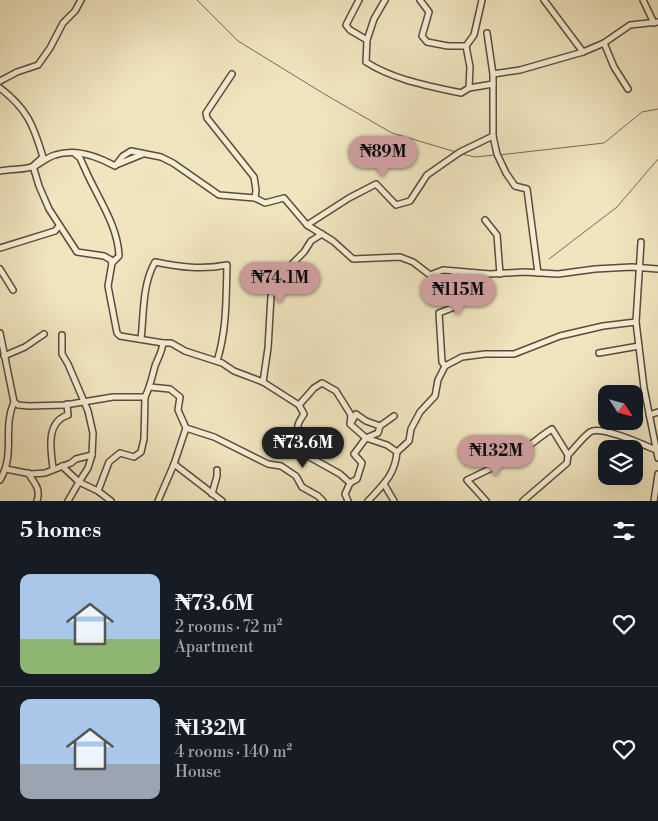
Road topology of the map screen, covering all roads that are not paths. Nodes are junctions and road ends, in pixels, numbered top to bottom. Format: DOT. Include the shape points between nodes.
graph roads {
  1 [pos="80,0"];
  2 [pos="359,0"];
  3 [pos="385,0"];
  4 [pos="420,0"];
  5 [pos="482,0"];
  6 [pos="544,0"];
  7 [pos="643,0"];
  8 [pos="656,23"];
  9 [pos="487,33"];
  10 [pos="367,40"];
  11 [pos="604,43"];
  12 [pos="466,46"];
  13 [pos="583,52"];
  14 [pos="232,74"];
  15 [pos="493,74"];
  16 [pos="0,81"];
  17 [pos="493,84"];
  18 [pos="0,88"];
  19 [pos="469,88"];
  20 [pos="628,89"];
  21 [pos="493,136"];
  22 [pos="73,152"];
  23 [pos="33,166"];
  24 [pos="0,171"];
  25 [pos="255,198"];
  26 [pos="485,220"];
  27 [pos="307,225"];
  28 [pos="59,226"];
  29 [pos="322,234"];
  30 [pos="642,242"];
  31 [pos="0,248"];
  32 [pos="112,263"];
  33 [pos="640,268"];
  34 [pos="0,269"];
  35 [pos="658,269"];
  36 [pos="454,272"];
  37 [pos="538,273"];
  38 [pos="500,274"];
  39 [pos="13,290"];
  40 [pos="636,322"];
  41 [pos="0,333"];
  42 [pos="44,334"];
  43 [pos="62,335"];
  44 [pos="142,339"];
  45 [pos="163,343"];
  46 [pos="639,346"];
  47 [pos="599,353"];
  48 [pos="4,356"];
  49 [pos="217,361"];
  50 [pos="445,366"];
  51 [pos="263,382"];
  52 [pos="150,387"];
  53 [pos="145,397"];
  54 [pos="84,401"];
  55 [pos="14,402"];
  56 [pos="67,404"];
  57 [pos="299,405"];
  58 [pos="658,412"];
  59 [pos="648,414"];
  60 [pos="394,416"];
  61 [pos="350,424"];
  62 [pos="380,426"];
  63 [pos="186,428"];
  64 [pos="366,438"];
  65 [pos="656,450"];
  66 [pos="397,452"];
  67 [pos="92,455"];
  68 [pos="568,455"];
  69 [pos="658,458"];
  70 [pos="174,464"];
  71 [pos="62,466"];
  72 [pos="53,468"];
  73 [pos="6,469"];
  74 [pos="217,470"];
  75 [pos="28,473"];
  76 [pos="658,474"];
  77 [pos="0,480"];
  78 [pos="79,482"];
  79 [pos="350,483"];
  80 [pos="384,484"];
  81 [pos="98,491"];
  82 [pos="212,494"];
  83 [pos="37,501"];
  84 [pos="68,501"];
  85 [pos="111,501"];
  86 [pos="158,501"];
  87 [pos="222,501"];
  88 [pos="323,501"];
  89 [pos="348,501"];
  90 [pos="368,501"];
  91 [pos="394,501"];
  92 [pos="486,501"];
  93 [pos="523,501"];
  94 [pos="654,501"];
  1 -- 16 [label="street" via="38,65"];
  2 -- 10 [label="street" via="346,25"];
  3 -- 10 [label="street"];
  4 -- 12 [label="street" via="429,12 422,36 427,42"];
  5 -- 12 [label="street" via="474,35"];
  6 -- 13 [label="street"];
  7 -- 8 [label="street"];
  8 -- 11 [label="street" via="630,25"];
  9 -- 15 [label="street"];
  10 -- 19 [label="street" via="366,62 379,70 460,93"];
  11 -- 13 [label="street"];
  11 -- 20 [label="street"];
  12 -- 19 [label="street"];
  13 -- 15 [label="street" via="520,70"];
  14 -- 25 [label="street" via="206,113 254,177"];
  15 -- 17 [label="street"];
  17 -- 19 [label="street"];
  17 -- 21 [label="street"];
  18 -- 23 [label="street" via="26,113 37,138 43,156"];
  21 -- 27 [label="street" via="458,153 427,175 410,201 396,205 376,184"];
  21 -- 37 [label="street" via="506,173 515,186 527,189"];
  22 -- 23 [label="street" via="57,154"];
  22 -- 25 [label="street" via="101,158 115,166 131,151 161,157 219,195"];
  22 -- 32 [label="street" via="80,158 115,233 119,256"];
  23 -- 24 [label="street"];
  23 -- 28 [label="street" via="38,186"];
  25 -- 27 [label="street" via="265,203 284,198"];
  26 -- 38 [label="street" via="497,235"];
  27 -- 29 [label="street"];
  28 -- 31 [label="street" via="55,231"];
  28 -- 32 [label="street" via="77,252 104,256"];
  29 -- 36 [label="street" via="353,259 400,257 430,275 443,270"];
  29 -- 51 [label="street" via="311,241 274,285"];
  30 -- 33 [label="street"];
  32 -- 44 [label="street" via="108,286 114,328 120,336"];
  33 -- 35 [label="street"];
  33 -- 37 [label="street"];
  33 -- 40 [label="street"];
  34 -- 39 [label="street"];
  36 -- 38 [label="street"];
  36 -- 50 [label="street" via="457,306 439,313 442,362"];
  37 -- 38 [label="street"];
  40 -- 46 [label="street"];
  40 -- 50 [label="street" via="560,336 514,354 462,357"];
  41 -- 48 [label="street"];
  42 -- 48 [label="street"];
  43 -- 54 [label="street" via="62,354"];
  44 -- 45 [label="street"];
  44 -- 49 [label="street" via="143,304 149,272 155,262 202,268 227,264 227,300"];
  45 -- 49 [label="street" via="172,343 185,351"];
  45 -- 52 [label="street"];
  46 -- 47 [label="street"];
  46 -- 59 [label="street"];
  48 -- 55 [label="street"];
  49 -- 51 [label="street"];
  50 -- 66 [label="street" via="435,396 420,412 409,441"];
  51 -- 57 [label="street"];
  52 -- 53 [label="street"];
  52 -- 63 [label="street" via="170,389 180,398 178,410"];
  53 -- 54 [label="street"];
  53 -- 81 [label="street" via="141,452 134,457 120,454 108,462"];
  54 -- 56 [label="street"];
  54 -- 67 [label="street" via="93,433"];
  55 -- 56 [label="street" via="29,406"];
  55 -- 73 [label="street" via="9,413"];
  56 -- 72 [label="street" via="68,415 58,422 50,439"];
  57 -- 61 [label="street" via="322,383 336,391 351,415"];
  57 -- 79 [label="street" via="304,414 298,425 304,452"];
  58 -- 59 [label="street"];
  59 -- 65 [label="street"];
  60 -- 62 [label="street"];
  61 -- 62 [label="street" via="356,414"];
  61 -- 64 [label="street"];
  62 -- 64 [label="street" via="378,433"];
  63 -- 70 [label="street"];
  63 -- 88 [label="street" via="214,437 268,464 281,466 296,476 302,487"];
  64 -- 66 [label="street"];
  64 -- 79 [label="street" via="354,454 362,463 357,479"];
  65 -- 68 [label="street" via="597,430 590,432"];
  65 -- 69 [label="street"];
  66 -- 80 [label="street" via="395,467"];
  67 -- 71 [label="street"];
  67 -- 78 [label="street"];
  68 -- 92 [label="street" via="552,429 512,457 467,480"];
  68 -- 93 [label="street" via="567,462"];
  70 -- 82 [label="street"];
  70 -- 86 [label="street"];
  71 -- 72 [label="street"];
  71 -- 78 [label="street"];
  72 -- 75 [label="street" via="44,473"];
  73 -- 75 [label="street"];
  73 -- 77 [label="street"];
  74 -- 82 [label="street"];
  75 -- 83 [label="street" via="36,481"];
  76 -- 94 [label="street"];
  78 -- 81 [label="street"];
  78 -- 84 [label="street"];
  79 -- 89 [label="street" via="345,494"];
  80 -- 90 [label="street"];
  80 -- 91 [label="street"];
  81 -- 85 [label="street"];
  82 -- 87 [label="street"];
}
